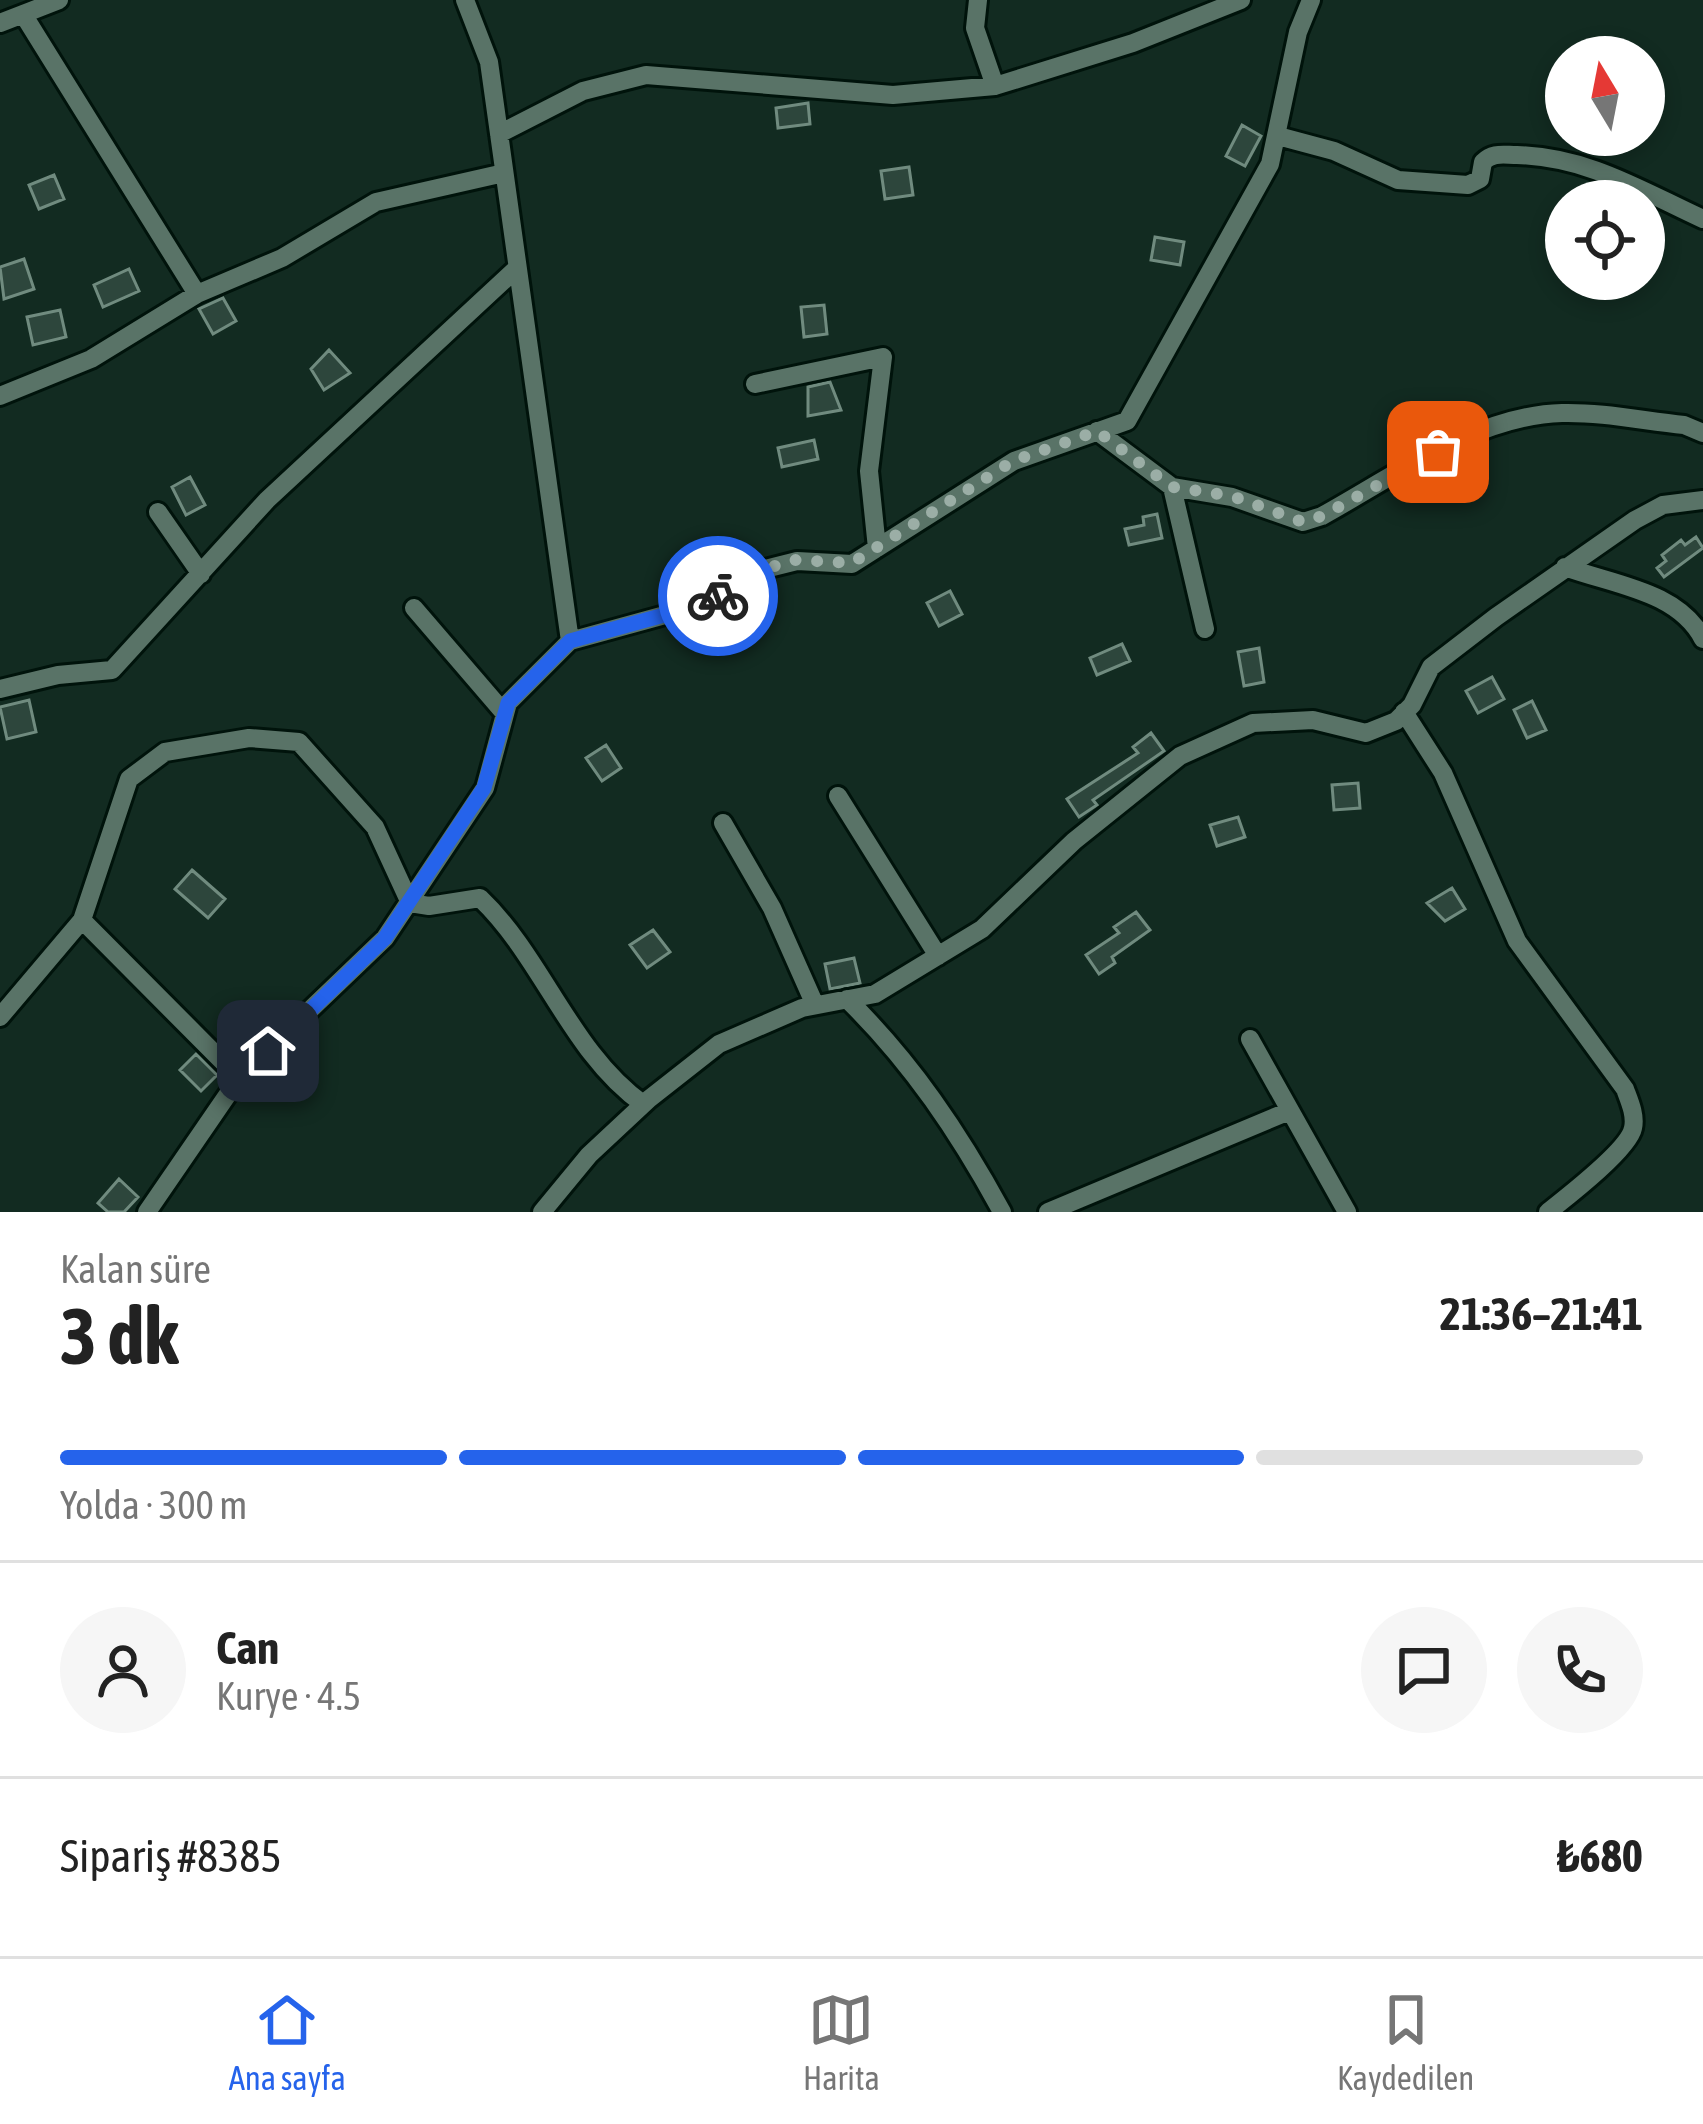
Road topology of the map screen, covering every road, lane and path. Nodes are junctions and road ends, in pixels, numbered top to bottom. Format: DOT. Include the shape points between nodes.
graph roads {
  1 [pos="58,0"];
  2 [pos="465,0"];
  3 [pos="978,0"];
  4 [pos="1241,0"];
  5 [pos="1311,0"];
  6 [pos="23,14"];
  7 [pos="0,22"];
  8 [pos="995,86"];
  9 [pos="499,134"];
  10 [pos="1278,136"];
  11 [pos="504,173"];
  12 [pos="1703,218"];
  13 [pos="517,268"];
  14 [pos="197,294"];
  15 [pos="755,384"];
  16 [pos="0,396"];
  17 [pos="1097,431"];
  18 [pos="1703,433"];
  19 [pos="1172,487"];
  20 [pos="1703,500"];
  21 [pos="158,512"];
  22 [pos="877,548"];
  23 [pos="1565,567"];
  24 [pos="201,574"];
  25 [pos="414,608"];
  26 [pos="1205,629"];
  27 [pos="1703,640"];
  28 [pos="570,641"];
  29 [pos="0,689"];
  30 [pos="1404,712"];
  31 [pos="505,714"];
  32 [pos="838,796"];
  33 [pos="723,823"];
  34 [pos="410,903"];
  35 [pos="82,920"];
  36 [pos="938,956"];
  37 [pos="848,999"];
  38 [pos="815,1005"];
  39 [pos="0,1016"];
  40 [pos="1250,1039"];
  41 [pos="239,1078"];
  42 [pos="643,1104"];
  43 [pos="1287,1112"];
  44 [pos="148,1212"];
  45 [pos="542,1212"];
  46 [pos="1002,1212"];
  47 [pos="1048,1212"];
  48 [pos="1347,1212"];
  49 [pos="1548,1212"];
  1 -- 6 [label="street"];
  2 -- 9 [label="street" via="488,62"];
  3 -- 8 [label="street" via="976,28"];
  4 -- 8 [label="street"];
  5 -- 10 [label="street"];
  6 -- 7 [label="street"];
  6 -- 14 [label="street"];
  8 -- 9 [label="street" via="893,95 646,75 583,91"];
  9 -- 11 [label="street"];
  10 -- 12 [label="street" via="1399,180 1468,185 1493,154 1556,156"];
  10 -- 17 [label="street" via="1270,164 1126,421"];
  11 -- 13 [label="street"];
  11 -- 14 [label="street" via="376,202 282,258"];
  13 -- 24 [label="street" via="267,500"];
  13 -- 28 [label="street"];
  14 -- 16 [label="street" via="91,359"];
  15 -- 22 [label="street" via="883,357 869,471"];
  17 -- 19 [label="street"];
  17 -- 22 [label="street" via="1013,461"];
  18 -- 19 [label="street" via="1562,413 1528,418 1438,452 1303,522 1232,496"];
  19 -- 26 [label="street"];
  20 -- 23 [label="street" via="1663,505"];
  21 -- 24 [label="street"];
  22 -- 28 [label="street" via="852,563 796,560 757,571 704,604"];
  23 -- 27 [label="street" via="1654,596 1691,617"];
  23 -- 30 [label="street" via="1431,667"];
  24 -- 29 [label="street" via="112,670"];
  25 -- 31 [label="street"];
  28 -- 31 [label="street"];
  30 -- 36 [label="street" via="1366,733 1313,720 1253,723 1180,756 982,929"];
  30 -- 49 [label="street" via="1443,773 1517,941 1631,1105 1634,1129 1625,1145"];
  31 -- 34 [label="street" via="484,788"];
  32 -- 36 [label="street"];
  33 -- 38 [label="street"];
  34 -- 35 [label="street" via="375,826 299,742 249,739 165,752 129,779"];
  34 -- 41 [label="street" via="385,938"];
  34 -- 42 [label="street" via="480,898 613,1082"];
  35 -- 39 [label="street"];
  35 -- 41 [label="street"];
  36 -- 37 [label="street" via="875,994"];
  37 -- 38 [label="street"];
  37 -- 46 [label="street" via="952,1123"];
  38 -- 42 [label="street" via="718,1044"];
  40 -- 43 [label="street"];
  41 -- 44 [label="street"];
  42 -- 45 [label="street"];
  43 -- 47 [label="street"];
  43 -- 48 [label="street"];
}
